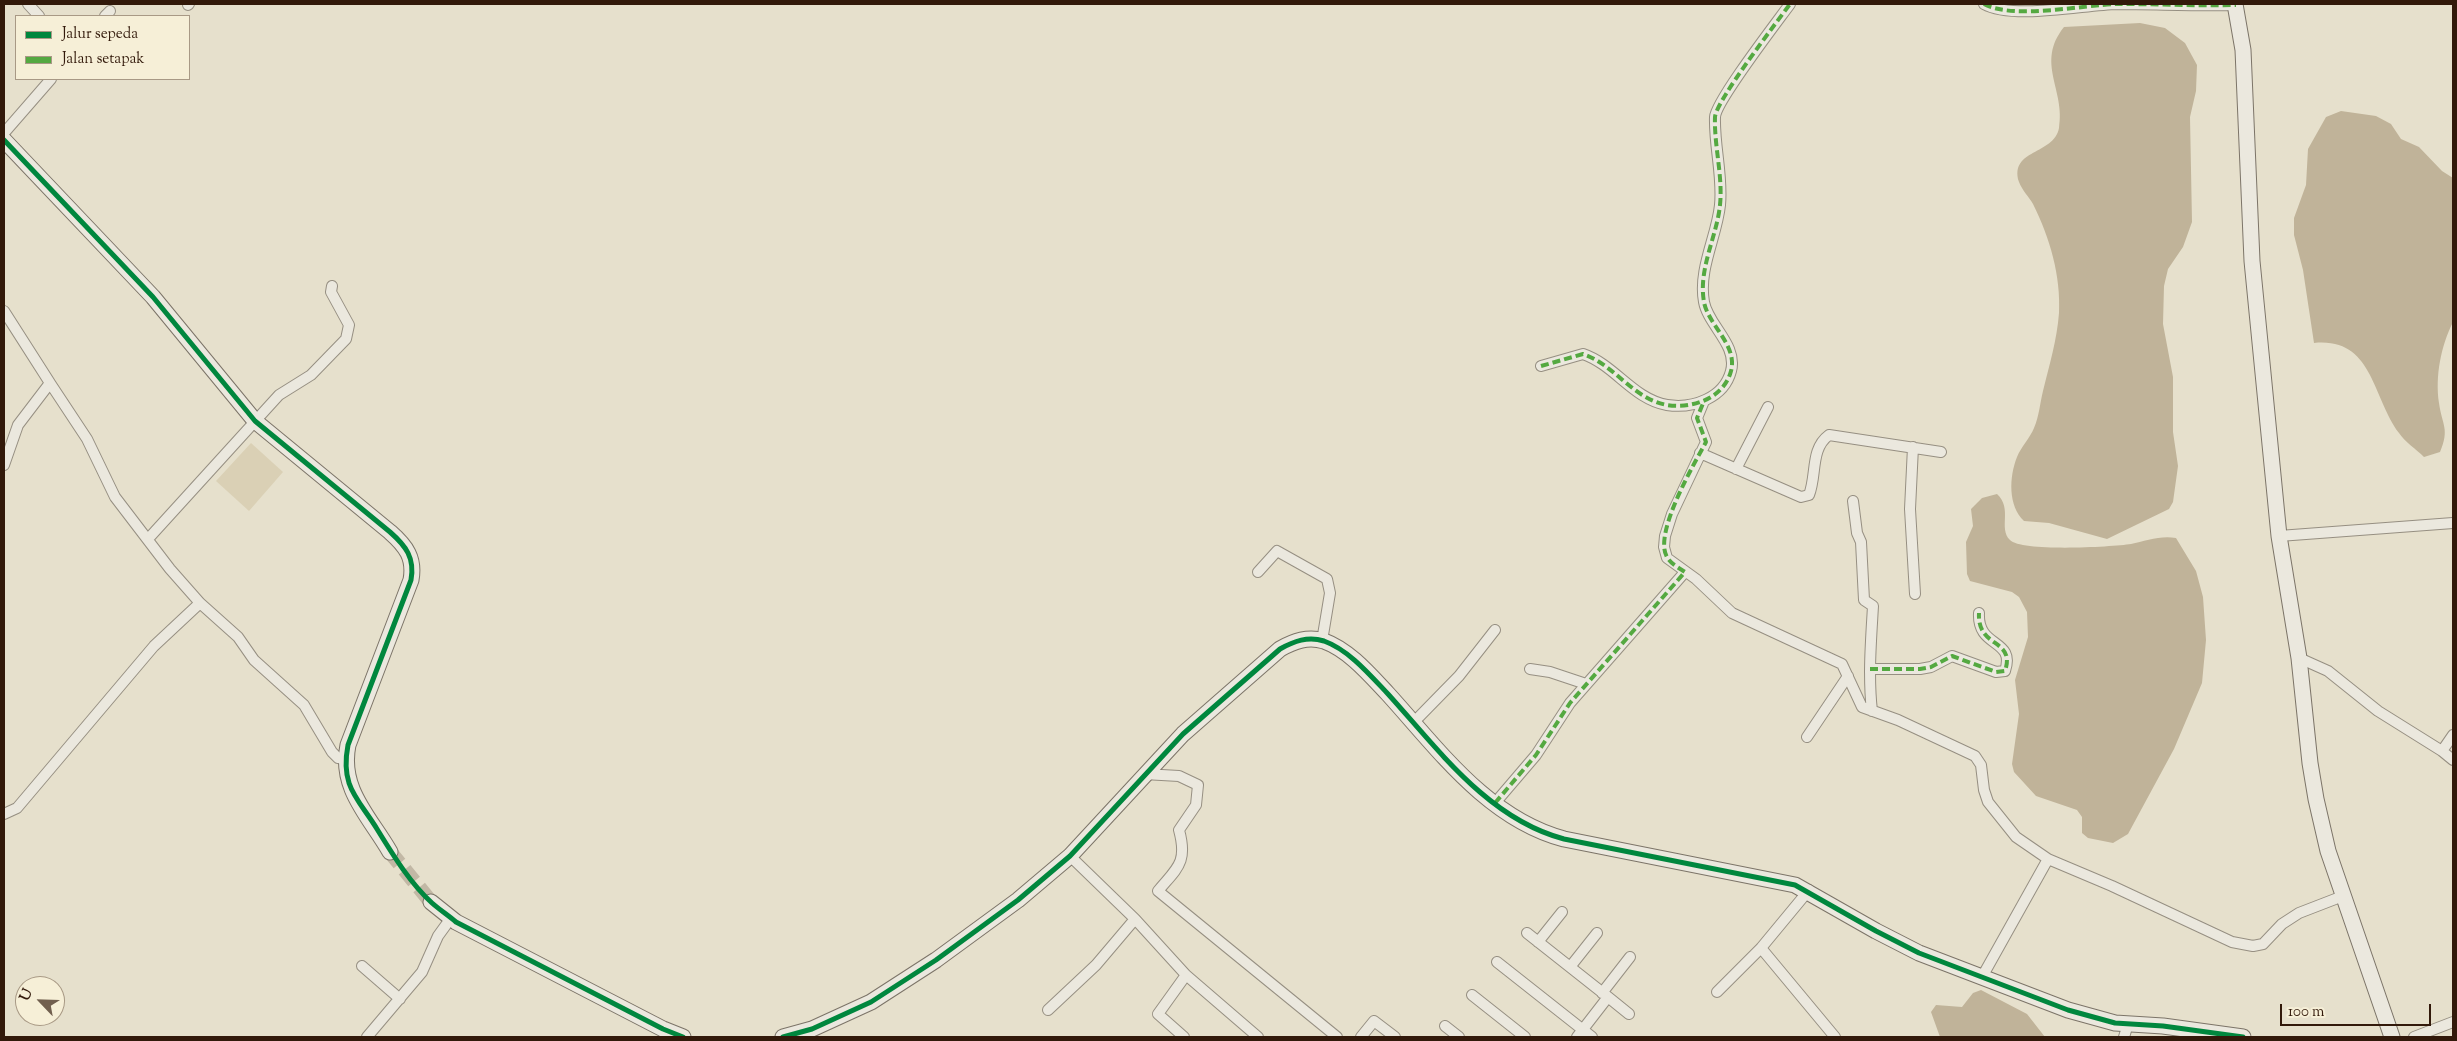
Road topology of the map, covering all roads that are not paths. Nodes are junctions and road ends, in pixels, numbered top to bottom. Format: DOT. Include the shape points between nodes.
graph roads {
  1 [pos="28,4"];
  2 [pos="1790,4"];
  3 [pos="1984,4"];
  4 [pos="2236,5"];
  5 [pos="39,15"];
  6 [pos="50,80"];
  7 [pos="4,133"];
  8 [pos="4,140"];
  9 [pos="332,286"];
  10 [pos="4,311"];
  11 [pos="1541,366"];
  12 [pos="50,384"];
  13 [pos="1704,401"];
  14 [pos="1768,407"];
  15 [pos="255,421"];
  16 [pos="1913,447"];
  17 [pos="1941,452"];
  18 [pos="1700,453"];
  19 [pos="4,465"];
  20 [pos="1736,469"];
  21 [pos="1853,500"];
  22 [pos="2453,523"];
  23 [pos="2279,536"];
  24 [pos="148,539"];
  25 [pos="1258,572"];
  26 [pos="1685,572"];
  27 [pos="1915,594"];
  28 [pos="200,603"];
  29 [pos="1978,613"];
  30 [pos="1494,630"];
  31 [pos="1322,641"];
  32 [pos="2299,658"];
  33 [pos="1530,669"];
  34 [pos="1870,669"];
  35 [pos="1848,676"];
  36 [pos="1586,684"];
  37 [pos="1872,711"];
  38 [pos="1413,723"];
  39 [pos="2453,735"];
  40 [pos="1807,737"];
  41 [pos="2442,751"];
  42 [pos="345,759"];
  43 [pos="2453,760"];
  44 [pos="1144,774"];
  45 [pos="1495,804"];
  46 [pos="4,814"];
  47 [pos="390,852"];
  48 [pos="1070,856"];
  49 [pos="2048,859"];
  50 [pos="1809,890"];
  51 [pos="2343,896"];
  52 [pos="431,902"];
  53 [pos="1562,912"];
  54 [pos="450,918"];
  55 [pos="1135,919"];
  56 [pos="1598,932"];
  57 [pos="1527,933"];
  58 [pos="1538,942"];
  59 [pos="1761,948"];
  60 [pos="1630,957"];
  61 [pos="1498,962"];
  62 [pos="362,966"];
  63 [pos="1570,967"];
  64 [pos="1186,975"];
  65 [pos="1982,977"];
  66 [pos="1717,992"];
  67 [pos="1472,995"];
  68 [pos="1605,995"];
  69 [pos="400,999"];
  70 [pos="1048,1010"];
  71 [pos="1629,1014"];
  72 [pos="2453,1022"];
  73 [pos="1444,1026"];
  74 [pos="2126,1031"];
  75 [pos="1579,1034"];
  76 [pos="367,1037"];
  77 [pos="683,1037"];
  78 [pos="783,1037"];
  79 [pos="1184,1037"];
  80 [pos="1258,1037"];
  81 [pos="1337,1037"];
  82 [pos="1361,1037"];
  83 [pos="1394,1037"];
  84 [pos="1459,1037"];
  85 [pos="1525,1037"];
  86 [pos="1592,1037"];
  87 [pos="1835,1037"];
  88 [pos="2243,1037"];
  89 [pos="2392,1037"];
  90 [pos="2414,1037"];
  1 -- 5 [label="street"];
  2 -- 13 [label="street" via="1716,114 1720,205 1708,253 1703,296 1705,307 1730,353 1732,366 1723,388"];
  3 -- 4 [label="street" via="2013,11 2115,4"];
  4 -- 23 [label="street" via="2244,60 2252,261"];
  6 -- 7 [label="street"];
  8 -- 15 [label="street" via="153,297"];
  9 -- 15 [label="street" via="331,292 349,325 346,339 311,375 279,395"];
  10 -- 12 [label="street"];
  11 -- 13 [label="street" via="1583,354 1652,400 1668,405"];
  12 -- 19 [label="street" via="18,425"];
  12 -- 24 [label="street" via="87,439 115,497"];
  13 -- 18 [label="street" via="1698,418 1706,439"];
  14 -- 20 [label="street"];
  15 -- 24 [label="street"];
  15 -- 42 [label="street" via="390,532 412,559 411,580"];
  16 -- 17 [label="street"];
  16 -- 20 [label="street" via="1829,435 1816,455 1811,490 1805,497"];
  16 -- 27 [label="street" via="1910,509"];
  18 -- 20 [label="street"];
  18 -- 26 [label="street" via="1665,536 1667,558"];
  21 -- 34 [label="street" via="1856,533 1861,542 1864,600 1873,606"];
  22 -- 23 [label="street"];
  23 -- 32 [label="street"];
  24 -- 28 [label="street"];
  25 -- 31 [label="street" via="1278,551 1327,579 1330,593"];
  26 -- 35 [label="street" via="1732,612 1842,664"];
  26 -- 36 [label="street"];
  28 -- 42 [label="street" via="238,637 254,660 304,705 332,752"];
  28 -- 46 [label="street" via="154,646 17,808"];
  29 -- 34 [label="street" via="1982,633 2005,651 2008,662 2005,671 1996,672 1952,656 1932,667 1920,669"];
  30 -- 38 [label="street" via="1459,676"];
  31 -- 38 [label="street" via="1359,665"];
  31 -- 44 [label="street" via="1299,640 1280,649 1183,734"];
  32 -- 41 [label="street" via="2328,672 2378,711"];
  32 -- 51 [label="street" via="2316,799"];
  33 -- 36 [label="street"];
  34 -- 37 [label="street"];
  35 -- 37 [label="street" via="1862,707"];
  35 -- 40 [label="street"];
  36 -- 45 [label="street" via="1536,755"];
  37 -- 49 [label="street" via="1975,756 1981,765 1984,790 1994,812 2016,837"];
  38 -- 45 [label="street"];
  39 -- 41 [label="street"];
  41 -- 43 [label="street"];
  42 -- 47 [label="street" via="354,796"];
  44 -- 48 [label="street"];
  44 -- 81 [label="street" via="1179,776 1198,785 1196,805 1179,830 1183,845 1182,862 1158,891"];
  45 -- 50 [label="street" via="1547,834"];
  48 -- 55 [label="street"];
  48 -- 78 [label="street" via="1018,900 899,985 842,1016"];
  49 -- 51 [label="street" via="2232,942 2254,946 2266,942 2282,924 2299,912"];
  49 -- 65 [label="street"];
  50 -- 59 [label="street"];
  50 -- 65 [label="street" via="1891,939"];
  51 -- 89 [label="street"];
  52 -- 54 [label="street"];
  53 -- 58 [label="street"];
  54 -- 69 [label="street" via="438,936 428,962"];
  54 -- 77 [label="street"];
  55 -- 64 [label="street"];
  55 -- 70 [label="street" via="1096,964"];
  56 -- 63 [label="street"];
  57 -- 58 [label="street"];
  58 -- 63 [label="street"];
  59 -- 66 [label="street"];
  59 -- 87 [label="street"];
  60 -- 68 [label="street"];
  61 -- 75 [label="street"];
  62 -- 69 [label="street"];
  63 -- 68 [label="street"];
  64 -- 79 [label="street" via="1158,1014"];
  64 -- 80 [label="street"];
  65 -- 74 [label="street" via="2115,1024"];
  67 -- 85 [label="street"];
  68 -- 71 [label="street"];
  68 -- 75 [label="street"];
  69 -- 76 [label="street"];
  72 -- 90 [label="street"];
  73 -- 84 [label="street"];
  74 -- 88 [label="street" via="2163,1026"];
  75 -- 86 [label="street"];
  82 -- 83 [label="street" via="1374,1021"];
}
